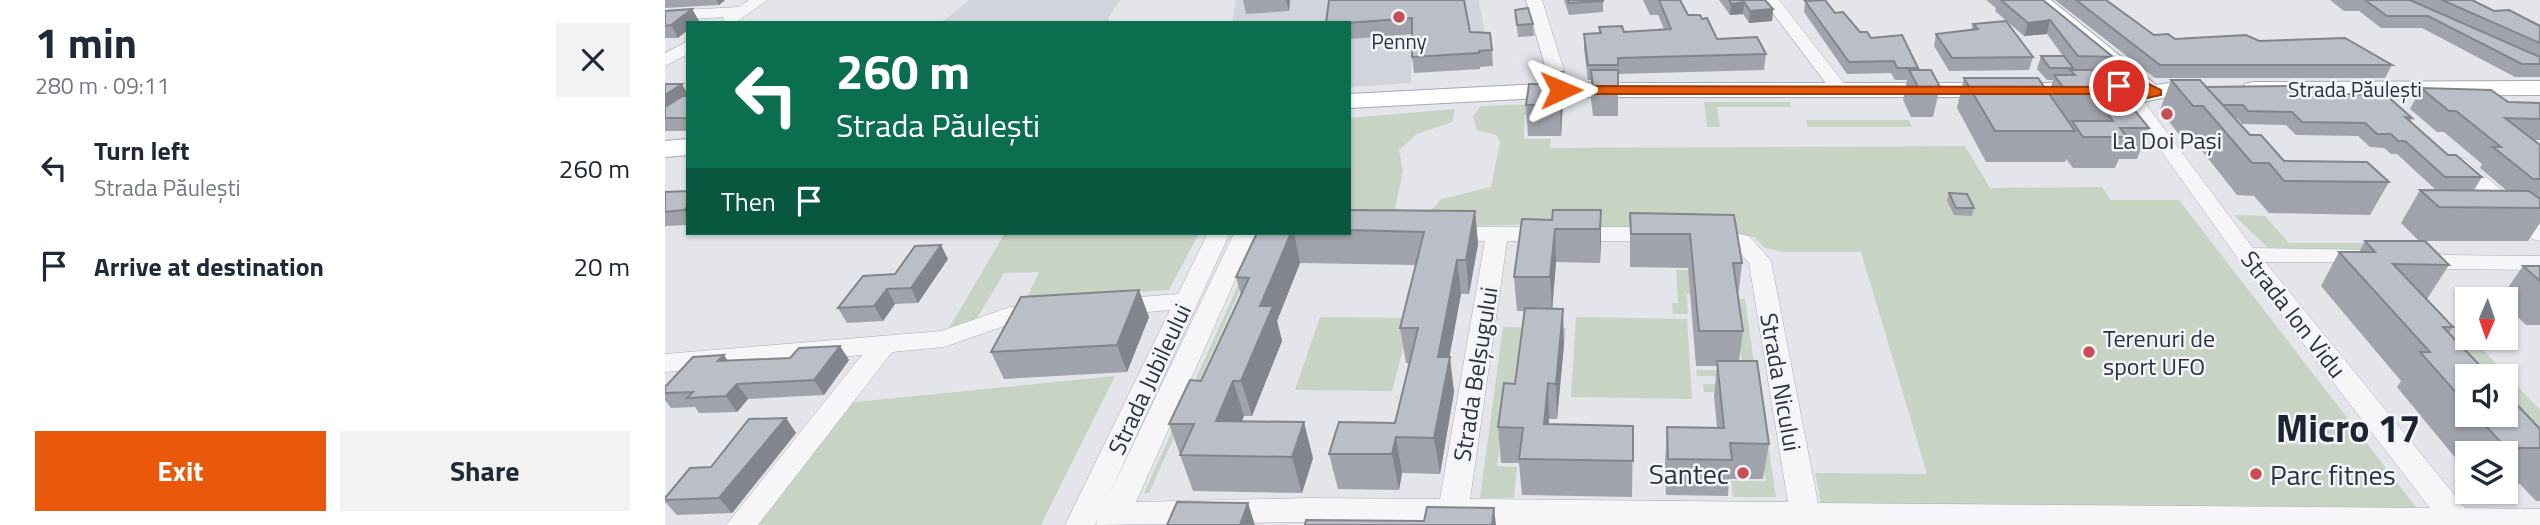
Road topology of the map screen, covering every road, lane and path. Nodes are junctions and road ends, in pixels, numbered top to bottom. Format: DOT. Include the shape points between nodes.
graph roads {
  1 [pos="760,0"];
  2 [pos="1534,0"];
  3 [pos="1771,0"];
  4 [pos="2038,0"];
  5 [pos="743,11"];
  6 [pos="665,16"];
  7 [pos="727,21"];
  8 [pos="686,47"];
  9 [pos="665,61"];
  10 [pos="2540,88"];
  11 [pos="2225,89"];
  12 [pos="2372,89"];
  13 [pos="1561,90"];
  14 [pos="1840,90"];
  15 [pos="2136,90"];
  16 [pos="2198,90"];
  17 [pos="1351,105"];
  18 [pos="2390,105"];
  19 [pos="686,147"];
  20 [pos="2440,148"];
  21 [pos="665,149"];
  22 [pos="1422,234"];
  23 [pos="2540,234"];
  24 [pos="1218,235"];
  25 [pos="1244,235"];
  26 [pos="1497,235"];
  27 [pos="2247,255"];
  28 [pos="2540,263"];
  29 [pos="1186,301"];
  30 [pos="1091,309"];
  31 [pos="1064,311"];
  32 [pos="885,343"];
  33 [pos="665,363"];
  34 [pos="1453,513"];
  35 [pos="1805,514"];
  36 [pos="1099,517"];
  37 [pos="1573,520"];
  38 [pos="2540,521"];
  39 [pos="2459,523"];
  40 [pos="741,525"];
  1 -- 5 [label="street"];
  2 -- 13 [label="street"];
  3 -- 14 [label="street"];
  4 -- 15 [label="main road" via="2115,60"];
  5 -- 6 [label="street"];
  5 -- 7 [label="street"];
  8 -- 9 [label="street"];
  10 -- 12 [label="main road, Strada Păulești"];
  11 -- 12 [label="main road, Strada Păulești"];
  12 -- 18 [label="street"];
  13 -- 14 [label="main road"];
  13 -- 17 [label="main road"];
  14 -- 15 [label="main road"];
  15 -- 16 [label="main road"];
  15 -- 27 [label="street, Strada Ion Vidu"];
  19 -- 21 [label="main road"];
  20 -- 23 [label="street"];
  22 -- 26 [label="street"];
  24 -- 29 [label="street, Strada Jubileului"];
  25 -- 36 [label="street, Strada Jubileului"];
  26 -- 34 [label="street, Strada Belșugului"];
  26 -- 35 [label="street, Strada Nicului" via="1708,234 1741,240 1760,261"];
  27 -- 28 [label="street" via="2415,255 2445,262"];
  27 -- 39 [label="street, Strada Ion Vidu"];
  29 -- 30 [label="street"];
  29 -- 36 [label="street, Strada Jubileului"];
  31 -- 32 [label="street" via="1010,315 944,339"];
  32 -- 33 [label="street"];
  32 -- 40 [label="street"];
  34 -- 36 [label="street" via="1309,510"];
  34 -- 37 [label="street"];
  35 -- 37 [label="street"];
  35 -- 39 [label="street"];
  38 -- 39 [label="street"];
}
